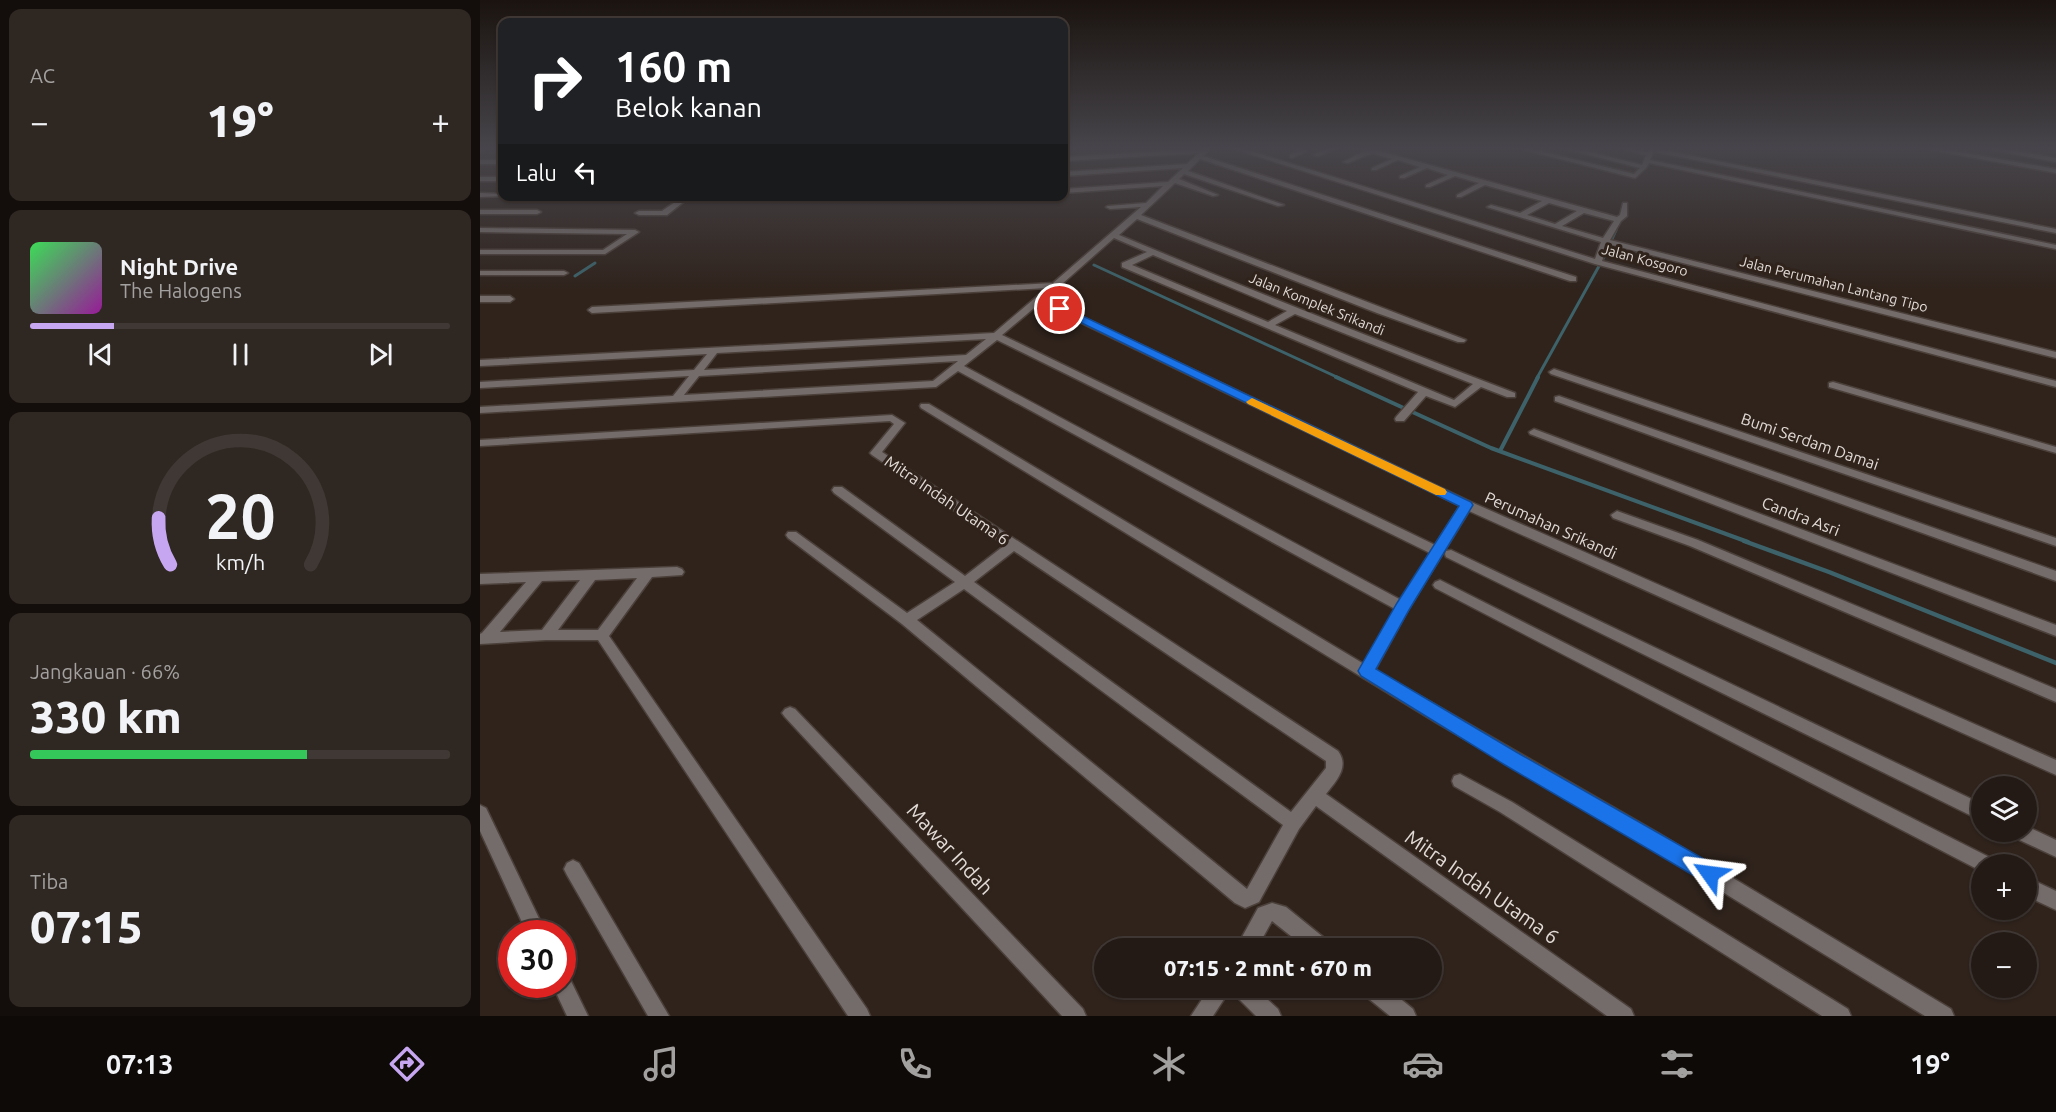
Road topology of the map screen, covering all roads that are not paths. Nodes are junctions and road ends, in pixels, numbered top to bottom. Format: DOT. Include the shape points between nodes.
graph roads {
  1 [pos="1159,194"];
  2 [pos="1252,194"];
  3 [pos="1327,194"];
  4 [pos="1384,194"];
  5 [pos="1462,194"];
  6 [pos="1530,194"];
  7 [pos="1819,194"];
  8 [pos="1855,194"];
  9 [pos="480,195"];
  10 [pos="498,196"];
  11 [pos="1459,196"];
  12 [pos="1550,200"];
  13 [pos="680,201"];
  14 [pos="1501,201"];
  15 [pos="1625,204"];
  16 [pos="1147,205"];
  17 [pos="1280,205"];
  18 [pos="1110,207"];
  19 [pos="1584,210"];
  20 [pos="480,212"];
  21 [pos="537,212"];
  22 [pos="639,213"];
  23 [pos="1136,216"];
  24 [pos="1521,216"];
  25 [pos="1618,220"];
  26 [pos="1556,226"];
  27 [pos="480,230"];
  28 [pos="2056,231"];
  29 [pos="1113,236"];
  30 [pos="1606,241"];
  31 [pos="2056,247"];
  32 [pos="1155,251"];
  33 [pos="480,252"];
  34 [pos="1601,262"];
  35 [pos="480,273"];
  36 [pos="564,273"];
  37 [pos="1573,279"];
  38 [pos="1057,285"];
  39 [pos="480,299"];
  40 [pos="510,299"];
  41 [pos="1039,299"];
  42 [pos="592,310"];
  43 [pos="1294,311"];
  44 [pos="1267,326"];
  45 [pos="996,336"];
  46 [pos="1461,340"];
  47 [pos="714,351"];
  48 [pos="2056,355"];
  49 [pos="969,358"];
  50 [pos="480,363"];
  51 [pos="958,367"];
  52 [pos="1554,372"];
  53 [pos="696,373"];
  54 [pos="1479,384"];
  55 [pos="2056,384"];
  56 [pos="480,385"];
  57 [pos="1833,385"];
  58 [pos="1424,392"];
  59 [pos="1511,395"];
  60 [pos="676,399"];
  61 [pos="1559,399"];
  62 [pos="926,406"];
  63 [pos="480,410"];
  64 [pos="1400,419"];
  65 [pos="1534,432"];
  66 [pos="480,443"];
  67 [pos="2056,450"];
  68 [pos="838,490"];
  69 [pos="1467,505"];
  70 [pos="1617,515"];
  71 [pos="792,535"];
  72 [pos="2056,542"];
  73 [pos="1014,545"];
  74 [pos="1444,553"];
  75 [pos="677,572"];
  76 [pos="648,573"];
  77 [pos="591,576"];
  78 [pos="2056,576"];
  79 [pos="538,577"];
  80 [pos="480,579"];
  81 [pos="964,583"];
  82 [pos="1440,585"];
  83 [pos="1403,607"];
  84 [pos="907,620"];
  85 [pos="2056,631"];
  86 [pos="546,635"];
  87 [pos="483,639"];
  88 [pos="605,640"];
  89 [pos="1366,671"];
  90 [pos="2056,696"];
  91 [pos="790,713"];
  92 [pos="2056,768"];
  93 [pos="1460,781"];
  94 [pos="1314,795"];
  95 [pos="1971,808"];
  96 [pos="480,813"];
  97 [pos="1293,823"];
  98 [pos="2037,840"];
  99 [pos="2056,849"];
  100 [pos="1971,857"];
  101 [pos="573,869"];
  102 [pos="2037,892"];
  103 [pos="2056,901"];
  104 [pos="531,920"];
  105 [pos="1252,938"];
  106 [pos="1309,938"];
  107 [pos="569,998"];
  108 [pos="1214,998"];
  109 [pos="1251,998"];
  110 [pos="1384,998"];
  111 [pos="578,1016"];
  112 [pos="659,1016"];
  113 [pos="860,1016"];
  114 [pos="1076,1016"];
  115 [pos="1201,1016"];
  116 [pos="1271,1016"];
  117 [pos="1406,1016"];
  118 [pos="1624,1016"];
  119 [pos="1842,1016"];
  120 [pos="1944,1016"];
  1 -- 16 [label="street"];
  2 -- 17 [label="street"];
  3 -- 37 [label="street"];
  4 -- 34 [label="street, Jalan Kosgoro"];
  5 -- 11 [label="street"];
  6 -- 12 [label="street"];
  7 -- 31 [label="street"];
  8 -- 28 [label="street"];
  9 -- 10 [label="street"];
  12 -- 19 [label="street"];
  12 -- 24 [label="street"];
  13 -- 22 [label="street" via="664,213"];
  14 -- 24 [label="street, Jalan Perumahan Lantang Tipo" via="1492,206"];
  15 -- 25 [label="street"];
  16 -- 18 [label="street"];
  16 -- 23 [label="street"];
  19 -- 25 [label="street"];
  19 -- 26 [label="street"];
  20 -- 21 [label="street"];
  23 -- 29 [label="street"];
  23 -- 46 [label="street"];
  24 -- 26 [label="street, Jalan Perumahan Lantang Tipo"];
  25 -- 30 [label="street"];
  26 -- 30 [label="street, Jalan Perumahan Lantang Tipo"];
  27 -- 33 [label="street" via="635,232 605,252"];
  29 -- 32 [label="street, Jalan Komplek Srikandi"];
  29 -- 38 [label="street"];
  30 -- 34 [label="street"];
  30 -- 48 [label="street, Jalan Perumahan Lantang Tipo"];
  32 -- 43 [label="street, Jalan Komplek Srikandi"];
  32 -- 44 [label="street" via="1125,265"];
  34 -- 55 [label="street, Jalan Kosgoro"];
  35 -- 36 [label="street"];
  38 -- 41 [label="street"];
  38 -- 42 [label="street"];
  39 -- 40 [label="street"];
  41 -- 45 [label="street"];
  41 -- 69 [label="street, Perumahan Srikandi"];
  43 -- 44 [label="street"];
  43 -- 54 [label="street, Jalan Komplek Srikandi"];
  44 -- 58 [label="street"];
  45 -- 47 [label="street"];
  45 -- 49 [label="street"];
  45 -- 74 [label="street"];
  47 -- 50 [label="street"];
  47 -- 53 [label="street"];
  49 -- 51 [label="street"];
  49 -- 53 [label="street"];
  51 -- 60 [label="street" via="932,384"];
  51 -- 83 [label="street"];
  52 -- 72 [label="street, Bumi Serdam Damai"];
  53 -- 56 [label="street"];
  53 -- 60 [label="street"];
  54 -- 58 [label="street" via="1455,404"];
  54 -- 59 [label="street, Jalan Komplek Srikandi"];
  57 -- 67 [label="street"];
  58 -- 64 [label="street"];
  60 -- 63 [label="street"];
  61 -- 78 [label="street"];
  62 -- 89 [label="street"];
  65 -- 85 [label="street, Candra Asri"];
  66 -- 73 [label="street, Mitra Indah Utama 6" via="892,418 900,423 876,453"];
  68 -- 81 [label="street"];
  69 -- 74 [label="street"];
  69 -- 92 [label="street, Perumahan Srikandi"];
  70 -- 90 [label="street" via="1705,547"];
  71 -- 84 [label="street, Mitra Indah Utama 6"];
  73 -- 81 [label="street"];
  73 -- 94 [label="street, Mitra Indah Utama 6" via="1332,756 1335,770"];
  74 -- 83 [label="street"];
  74 -- 95 [label="street"];
  75 -- 76 [label="street"];
  76 -- 77 [label="street"];
  76 -- 86 [label="street" via="602,635"];
  77 -- 79 [label="street"];
  77 -- 86 [label="street"];
  79 -- 80 [label="street"];
  79 -- 87 [label="street"];
  81 -- 84 [label="street"];
  81 -- 97 [label="street"];
  82 -- 100 [label="street"];
  83 -- 89 [label="street"];
  84 -- 97 [label="street, Mitra Indah Utama 6" via="1241,897 1253,896"];
  86 -- 87 [label="street"];
  88 -- 113 [label="street"];
  89 -- 120 [label="street"];
  91 -- 114 [label="street, Mawar Indah"];
  93 -- 119 [label="street"];
  94 -- 97 [label="street, Mitra Indah Utama 6"];
  94 -- 118 [label="street, Mitra Indah Utama 6"];
  96 -- 104 [label="street"];
  98 -- 99 [label="street"];
  101 -- 112 [label="street"];
  102 -- 103 [label="street"];
  105 -- 106 [label="street" via="1265,915 1272,912"];
  107 -- 111 [label="street"];
  108 -- 115 [label="street"];
  109 -- 116 [label="street"];
  110 -- 117 [label="street"];
}
